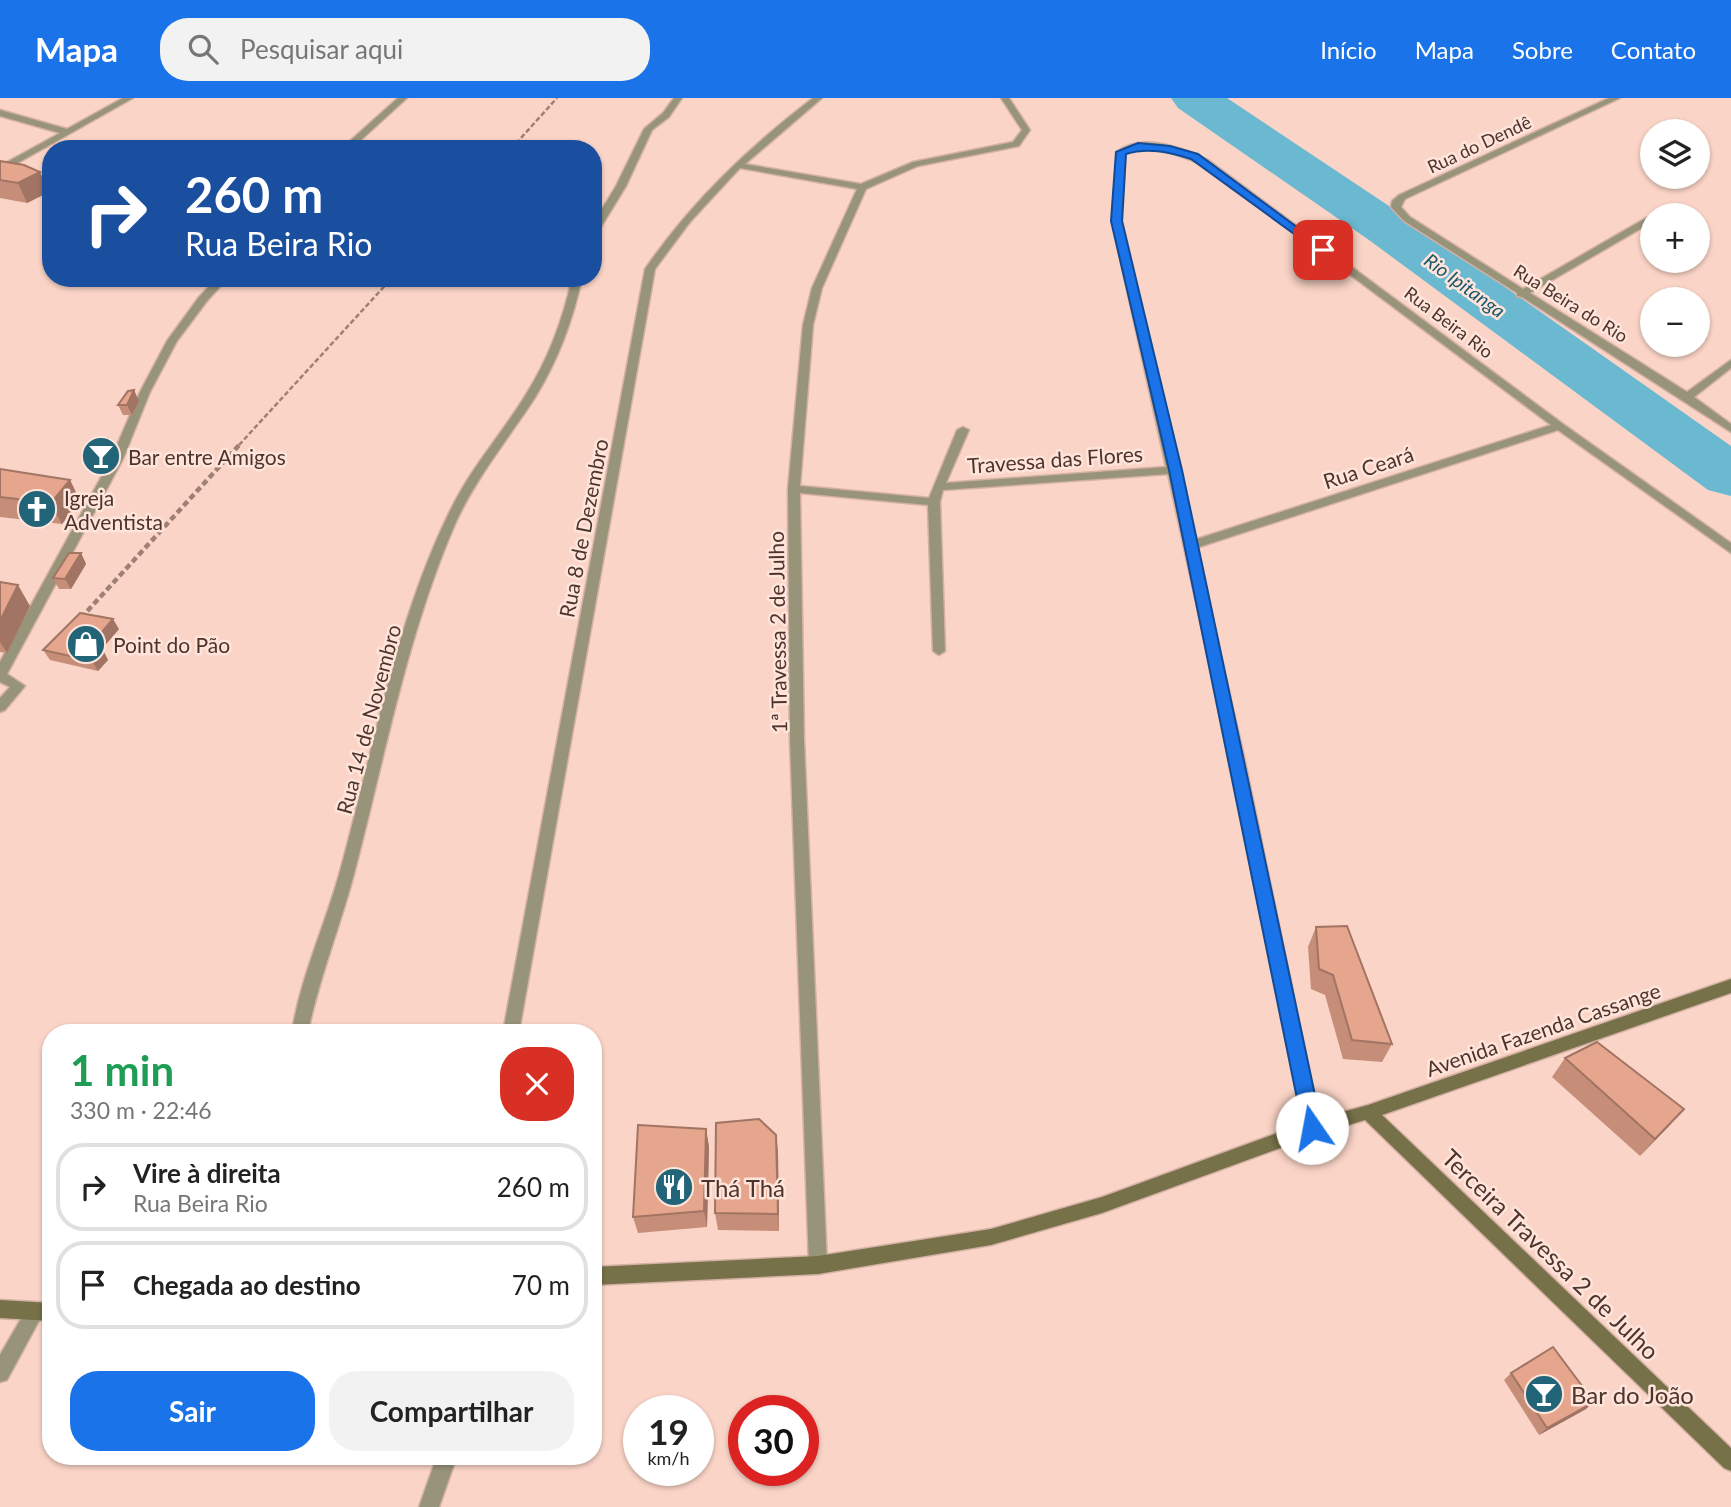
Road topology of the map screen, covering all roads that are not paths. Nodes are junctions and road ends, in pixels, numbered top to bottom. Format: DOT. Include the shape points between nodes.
graph roads {
  1 [pos="129,98"];
  2 [pos="403,98"];
  3 [pos="678,98"];
  4 [pos="818,98"];
  5 [pos="1005,98"];
  6 [pos="1616,98"];
  7 [pos="0,113"];
  8 [pos="67,132"];
  9 [pos="53,140"];
  10 [pos="355,140"];
  11 [pos="42,146"];
  12 [pos="737,165"];
  13 [pos="0,170"];
  14 [pos="862,187"];
  15 [pos="1395,204"];
  16 [pos="602,217"];
  17 [pos="1640,225"];
  18 [pos="214,287"];
  19 [pos="575,287"];
  20 [pos="1521,293"];
  21 [pos="1731,363"];
  22 [pos="1687,397"];
  23 [pos="1559,426"];
  24 [pos="1731,429"];
  25 [pos="963,430"];
  26 [pos="1175,470"];
  27 [pos="937,487"];
  28 [pos="794,489"];
  29 [pos="934,502"];
  30 [pos="1189,546"];
  31 [pos="1731,550"];
  32 [pos="939,651"];
  33 [pos="0,675"];
  34 [pos="0,707"];
  35 [pos="1731,986"];
  36 [pos="302,1024"];
  37 [pos="512,1024"];
  38 [pos="1368,1112"];
  39 [pos="1312,1128"];
  40 [pos="818,1265"];
  41 [pos="602,1276"];
  42 [pos="0,1309"];
  43 [pos="42,1312"];
  44 [pos="42,1313"];
  45 [pos="0,1373"];
  46 [pos="1731,1461"];
  47 [pos="444,1465"];
  48 [pos="429,1507"];
  1 -- 8 [label="street"];
  2 -- 10 [label="street"];
  3 -- 16 [label="street" via="648,129"];
  4 -- 12 [label="street, Rua 8 de Dezembro"];
  5 -- 14 [label="street" via="1026,130 1007,148 916,164"];
  6 -- 15 [label="street, Rua do Dendê"];
  7 -- 8 [label="street"];
  8 -- 9 [label="street"];
  11 -- 13 [label="street"];
  12 -- 14 [label="street"];
  12 -- 37 [label="street, Rua 8 de Dezembro" via="687,214 650,269"];
  14 -- 28 [label="street, 1ª Travessa 2 de Julho" via="817,288 808,325"];
  15 -- 20 [label="street, Rua Beira do Rio" via="1408,219"];
  17 -- 20 [label="street"];
  18 -- 33 [label="street" via="172,341 117,459"];
  19 -- 36 [label="street, Rua 14 de Novembro" via="572,307 547,363 449,525 411,628 337,910"];
  20 -- 22 [label="street, Rua Beira do Rio"];
  21 -- 22 [label="street"];
  22 -- 24 [label="street, Rua Beira do Rio"];
  23 -- 26 [label="street, Rua Beira Rio" via="1205,162 1182,151 1138,146 1121,152 1117,221"];
  23 -- 30 [label="street, Rua Ceará"];
  23 -- 31 [label="street, Rua Beira Rio"];
  25 -- 27 [label="street"];
  26 -- 27 [label="street, Travessa das Flores"];
  26 -- 30 [label="street"];
  27 -- 29 [label="street"];
  28 -- 29 [label="street"];
  28 -- 40 [label="street, 1ª Travessa 2 de Julho" via="797,740"];
  29 -- 32 [label="street"];
  30 -- 39 [label="street"];
  33 -- 34 [label="street" via="18,686"];
  35 -- 38 [label="street, Avenida Fazenda Cassange"];
  38 -- 39 [label="street, Avenida Fazenda Cassange"];
  38 -- 46 [label="street, Terceira Travessa 2 de Julho"];
  39 -- 40 [label="street, Avenida Fazenda Cassange" via="1102,1205 991,1237"];
  40 -- 41 [label="street, Avenida Fazenda Cassange"];
  42 -- 43 [label="street"];
  44 -- 45 [label="street"];
  47 -- 48 [label="street"];
}
